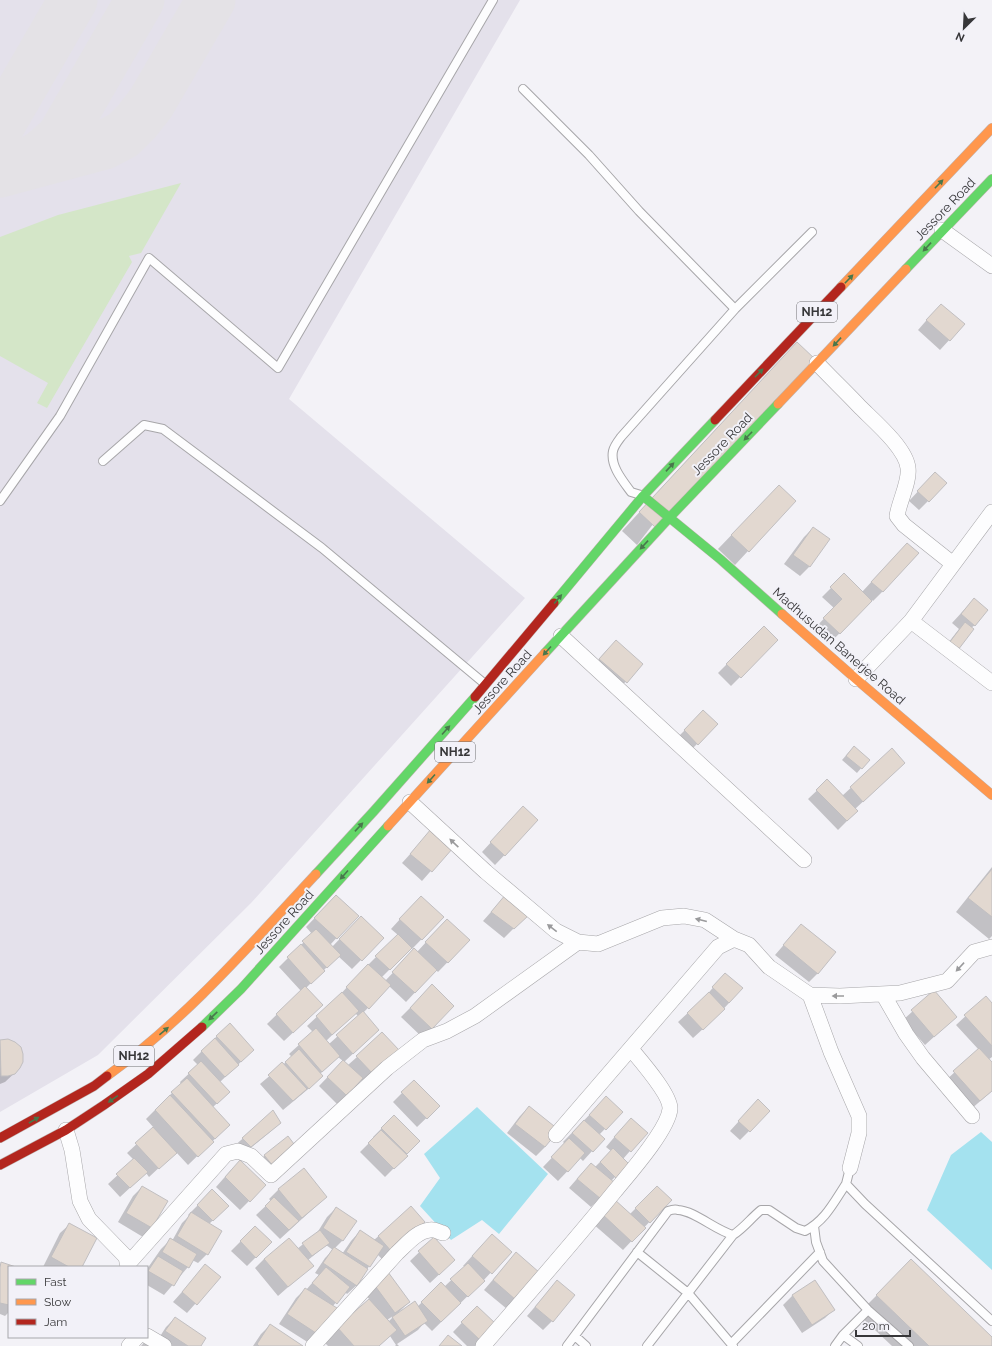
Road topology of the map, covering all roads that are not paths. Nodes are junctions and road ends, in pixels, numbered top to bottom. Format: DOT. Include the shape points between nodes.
graph roads {
  1 [pos="493,0"];
  2 [pos="523,89"];
  3 [pos="992,128"];
  4 [pos="992,178"];
  5 [pos="942,230"];
  6 [pos="812,232"];
  7 [pos="992,266"];
  8 [pos="735,309"];
  9 [pos="817,363"];
  10 [pos="103,461"];
  11 [pos="644,496"];
  12 [pos="0,501"];
  13 [pos="992,512"];
  14 [pos="670,517"];
  15 [pos="953,564"];
  16 [pos="911,621"];
  17 [pos="561,636"];
  18 [pos="856,679"];
  19 [pos="992,683"];
  20 [pos="485,685"];
  21 [pos="991,791"];
  22 [pos="410,802"];
  23 [pos="804,860"];
  24 [pos="734,939"];
  25 [pos="578,942"];
  26 [pos="992,947"];
  27 [pos="883,994"];
  28 [pos="810,995"];
  29 [pos="631,1049"];
  30 [pos="972,1116"];
  31 [pos="66,1130"];
  32 [pos="556,1135"];
  33 [pos="0,1138"];
  34 [pos="0,1165"];
  35 [pos="850,1168"];
  36 [pos="846,1184"];
  37 [pos="814,1226"];
  38 [pos="443,1233"];
  39 [pos="734,1235"];
  40 [pos="637,1252"];
  41 [pos="820,1252"];
  42 [pos="128,1266"];
  43 [pos="688,1293"];
  44 [pos="868,1310"];
  45 [pos="992,1321"];
  46 [pos="843,1335"];
  47 [pos="575,1336"];
  48 [pos="148,1337"];
  49 [pos="136,1338"];
  50 [pos="732,1345"];
  51 [pos="130,1346"];
  52 [pos="164,1346"];
  53 [pos="313,1346"];
  54 [pos="483,1346"];
  55 [pos="567,1346"];
  56 [pos="586,1346"];
  57 [pos="647,1346"];
  58 [pos="835,1346"];
  59 [pos="858,1346"];
  60 [pos="909,1346"];
  1 -- 12 [label="lane" via="278,368 149,258 60,416"];
  2 -- 8 [label="lane"];
  11 -- 3 [label="main road, NH12, one-way"];
  4 -- 5 [label="main road, Jessore Road / NH12"];
  5 -- 7 [label="street"];
  5 -- 9 [label="main road, Jessore Road / NH12, one-way"];
  6 -- 8 [label="lane"];
  8 -- 11 [label="lane" via="615,446 613,459 617,471 631,492"];
  9 -- 14 [label="main road, Jessore Road / NH12, one-way"];
  9 -- 15 [label="street" via="892,439 904,456 909,469 897,516 904,526"];
  10 -- 20 [label="lane" via="144,426 164,429 322,548"];
  11 -- 14 [label="main road, Madhusudan Banerjee Road"];
  20 -- 11 [label="main road, NH12, one-way"];
  13 -- 15 [label="street"];
  14 -- 17 [label="main road, Jessore Road / NH12, one-way"];
  14 -- 18 [label="main road, Madhusudan Banerjee Road"];
  15 -- 16 [label="street"];
  16 -- 18 [label="street"];
  16 -- 19 [label="street"];
  17 -- 22 [label="main road, Jessore Road / NH12, one-way"];
  17 -- 23 [label="street"];
  18 -- 21 [label="main road, Madhusudan Banerjee Road"];
  33 -- 20 [label="main road, NH12, one-way" via="94,1086 134,1057 172,1024 218,979 374,811"];
  25 -- 22 [label="street, one-way" via="556,931 486,872"];
  22 -- 31 [label="main road, Jessore Road / NH12, one-way" via="241,989 192,1037 148,1074"];
  24 -- 25 [label="street, one-way" via="705,920 684,916 662,918 598,944"];
  24 -- 28 [label="street" via="749,945 769,967"];
  24 -- 29 [label="street" via="718,947"];
  25 -- 42 [label="street" via="474,1016 447,1031 423,1040 386,1068 271,1175 251,1156 238,1151 226,1154"];
  26 -- 27 [label="street, one-way" via="974,952 947,981 900,993"];
  27 -- 28 [label="street, one-way"];
  27 -- 30 [label="street" via="923,1058"];
  28 -- 35 [label="street" via="859,1116 859,1133"];
  29 -- 32 [label="street"];
  29 -- 54 [label="street" via="665,1093 670,1108 665,1123 652,1145"];
  31 -- 34 [label="main road, Jessore Road / NH12"];
  31 -- 42 [label="street" via="80,1200 89,1219 126,1257"];
  35 -- 36 [label="lane"];
  36 -- 37 [label="lane" via="824,1217"];
  36 -- 45 [label="lane"];
  37 -- 39 [label="lane" via="805,1231 769,1210 761,1210"];
  37 -- 41 [label="lane"];
  38 -- 53 [label="street" via="430,1230 422,1233 397,1253"];
  39 -- 40 [label="lane" via="689,1213 668,1210"];
  39 -- 43 [label="lane"];
  40 -- 43 [label="lane"];
  40 -- 47 [label="lane"];
  41 -- 44 [label="lane" via="824,1261"];
  41 -- 50 [label="lane"];
  43 -- 50 [label="lane"];
  43 -- 57 [label="lane"];
  44 -- 46 [label="lane"];
  44 -- 60 [label="lane"];
  46 -- 58 [label="lane"];
  46 -- 59 [label="lane"];
  47 -- 55 [label="lane"];
  47 -- 56 [label="lane"];
  48 -- 52 [label="street"];
  49 -- 51 [label="street"];
}
